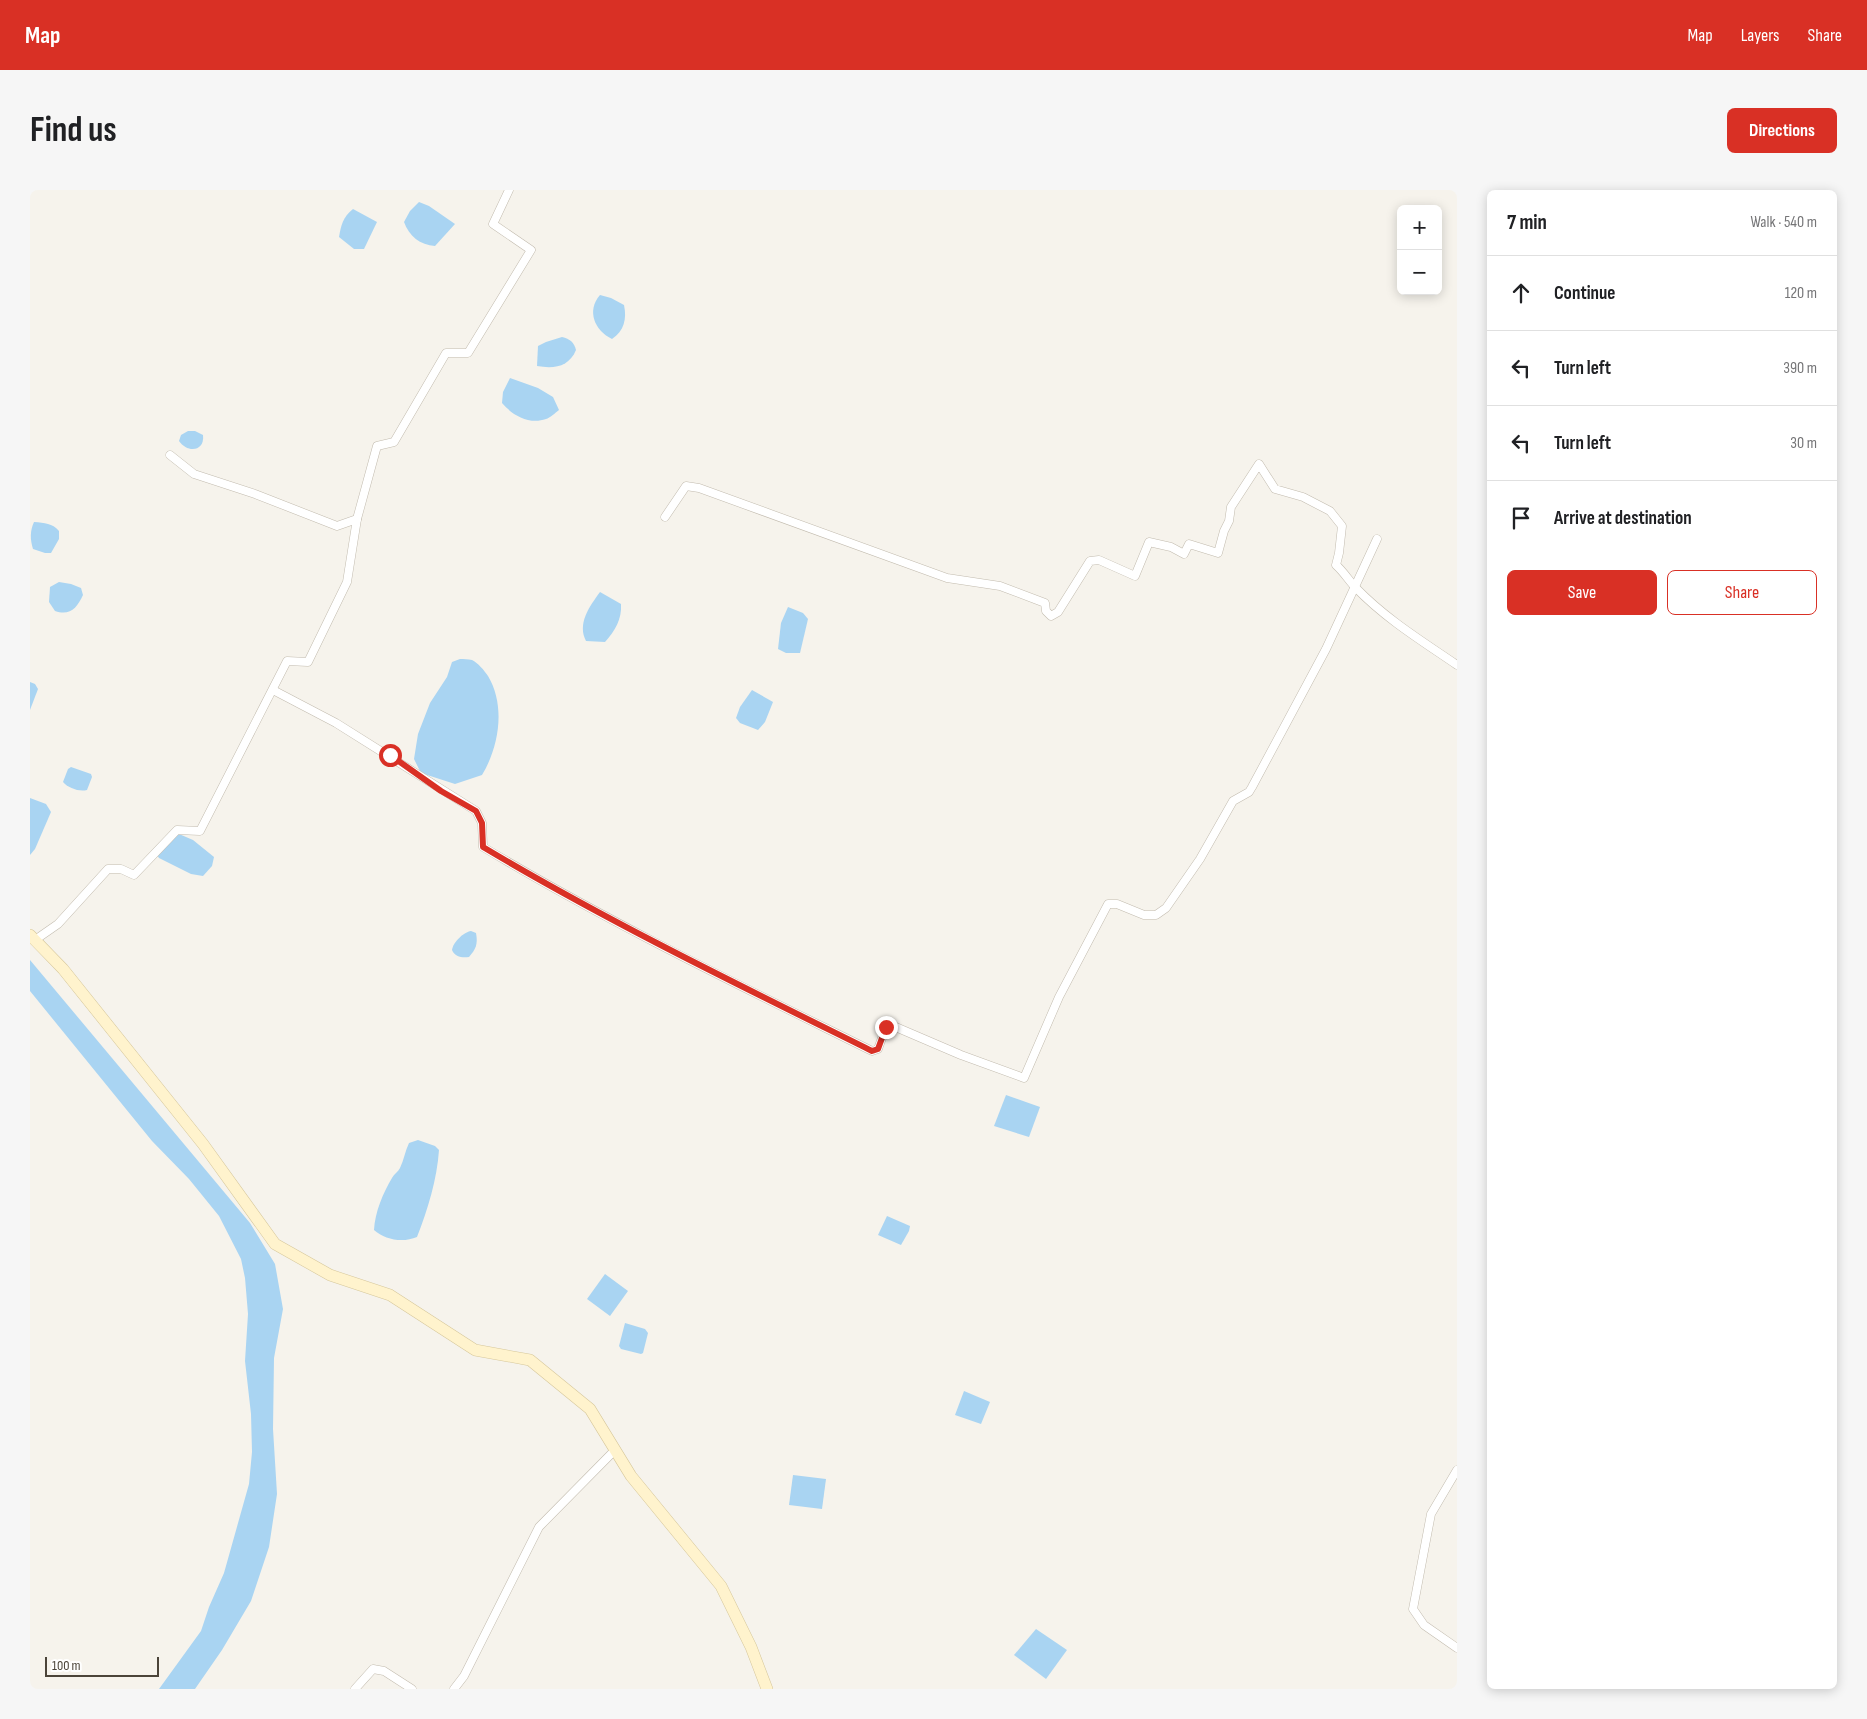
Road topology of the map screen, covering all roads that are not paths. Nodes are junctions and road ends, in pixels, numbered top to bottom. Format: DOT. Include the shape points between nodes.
graph roads {
  1 [pos="509,190"];
  2 [pos="170,454"];
  3 [pos="665,517"];
  4 [pos="357,519"];
  5 [pos="1377,539"];
  6 [pos="1355,587"];
  7 [pos="1457,665"];
  8 [pos="273,690"];
  9 [pos="32,937"];
  10 [pos="615,1450"];
  11 [pos="1457,1470"];
  12 [pos="1457,1648"];
  13 [pos="355,1689"];
  14 [pos="412,1689"];
  15 [pos="454,1689"];
  16 [pos="767,1689"];
  1 -- 4 [label="street" via="493,224 530,250 468,353 446,353 394,442 378,446"];
  2 -- 4 [label="street" via="194,474 337,526"];
  3 -- 6 [label="street" via="686,486 699,488 947,578 1000,586 1026,595 1045,603 1051,616 1058,612 1090,561 1098,560 1135,576 1149,542 1184,554 1189,544 1218,553 1231,507 1259,464 1275,489 1303,497 1337,518 1342,526 1336,565"];
  4 -- 8 [label="street" via="347,582 308,662 287,661"];
  5 -- 6 [label="street"];
  6 -- 7 [label="street" via="1398,626"];
  6 -- 8 [label="street" via="1326,649 1252,787 1233,801 1200,859 1166,908 1156,915 1144,915 1117,904 1108,904 1059,997 1024,1078 891,1025 886,1027 878,1049 872,1051 663,946 483,847 482,823 476,811 336,723"];
  8 -- 9 [label="street" via="200,831 176,830 134,875 108,868 58,924"];
  9 -- 10 [label="main road" via="63,969 203,1144 275,1244 330,1275 390,1295 475,1350 530,1360 590,1409"];
  10 -- 15 [label="street" via="539,1527 464,1676"];
  10 -- 16 [label="main road" via="631,1476 721,1586 751,1647"];
  11 -- 12 [label="street" via="1431,1514 1413,1609 1424,1625"];
  13 -- 14 [label="street" via="373,1669 384,1671"];
}
